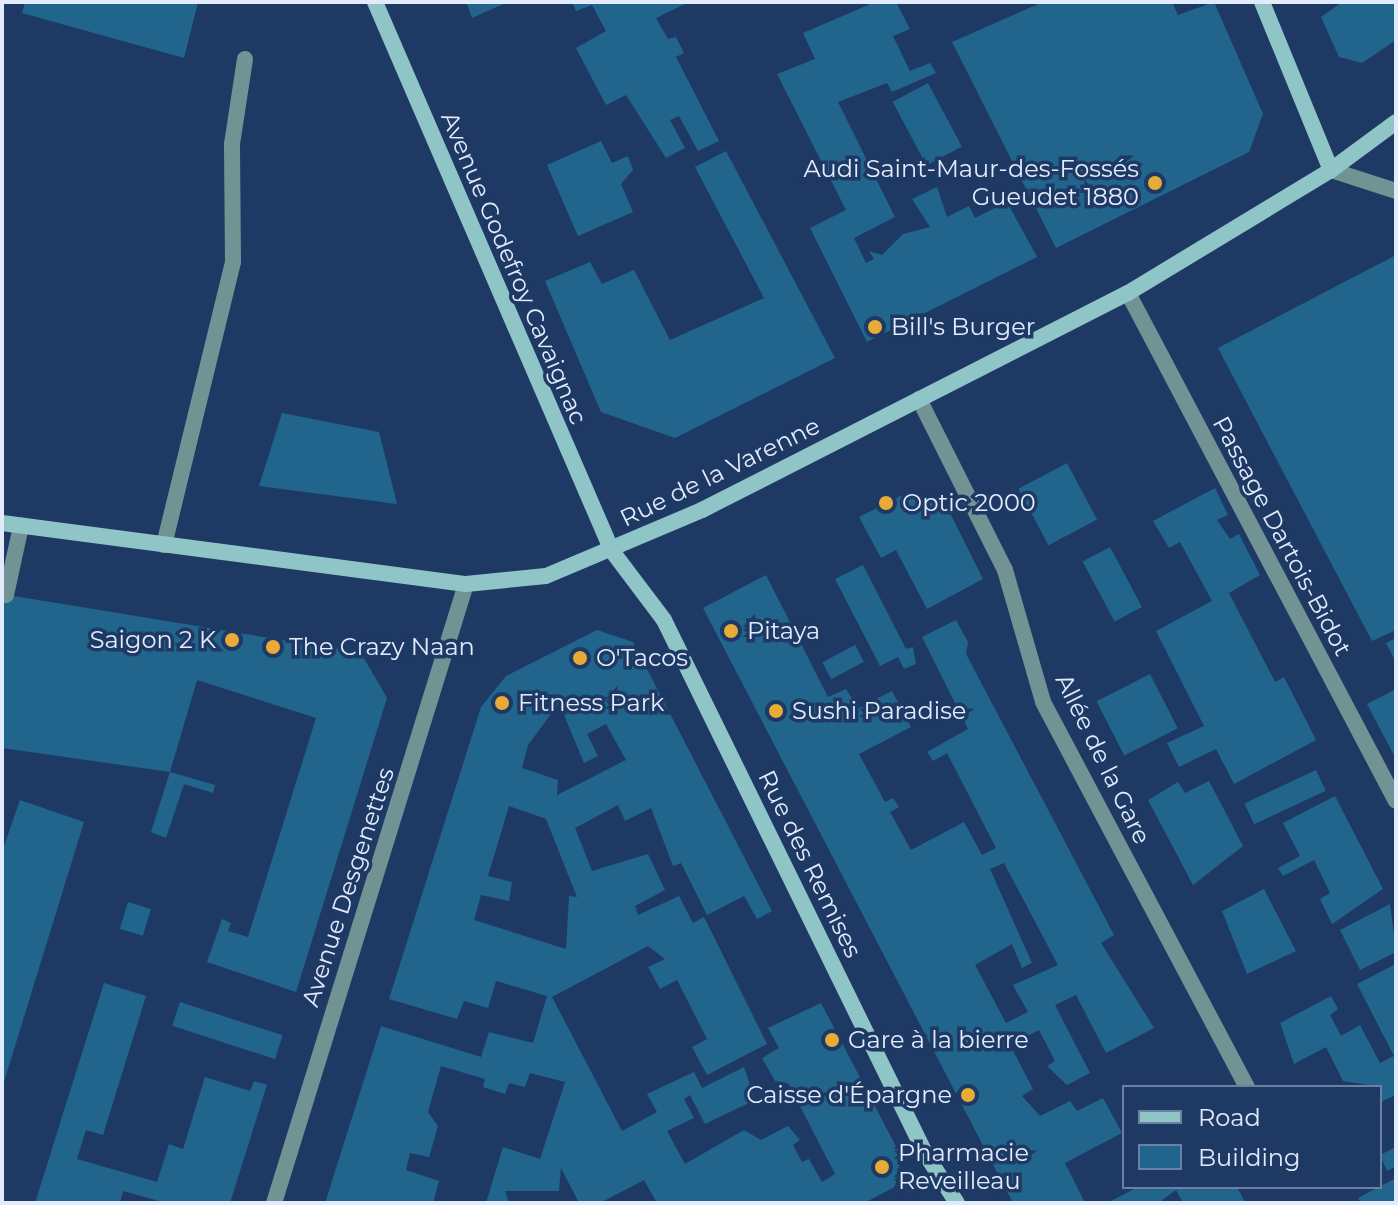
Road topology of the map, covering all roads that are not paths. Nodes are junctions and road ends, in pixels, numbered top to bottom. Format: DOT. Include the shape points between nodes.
graph roads {
  1 [pos="375,2"];
  2 [pos="1262,2"];
  3 [pos="245,59"];
  4 [pos="1396,122"];
  5 [pos="1331,170"];
  6 [pos="1396,191"];
  7 [pos="1128,293"];
  8 [pos="919,399"];
  9 [pos="2,523"];
  10 [pos="21,526"];
  11 [pos="164,545"];
  12 [pos="612,551"];
  13 [pos="466,584"];
  14 [pos="6,595"];
  15 [pos="1396,801"];
  16 [pos="1246,1085"];
  17 [pos="274,1203"];
  18 [pos="957,1203"];
  1 -- 12 [label="main road, Avenue Godefroy Cavaignac"];
  2 -- 5 [label="main road"];
  3 -- 11 [label="street" via="232,144 233,262"];
  4 -- 5 [label="main road, Rue de la Varenne"];
  5 -- 6 [label="street"];
  5 -- 7 [label="main road, Rue de la Varenne"];
  7 -- 8 [label="main road, Rue de la Varenne"];
  7 -- 15 [label="street, Passage Dartois-Bidot"];
  8 -- 12 [label="main road, Rue de la Varenne"];
  8 -- 16 [label="street, Allée de la Gare" via="1005,570 1043,702"];
  9 -- 10 [label="main road, Rue de la Varenne"];
  10 -- 11 [label="main road, Rue de la Varenne"];
  10 -- 14 [label="street"];
  11 -- 13 [label="main road, Rue de la Varenne"];
  12 -- 13 [label="main road, Rue de la Varenne" via="546,576"];
  12 -- 18 [label="main road, Rue des Remises" via="664,620 925,1153"];
  13 -- 17 [label="street, Avenue Desgenettes"];
}
